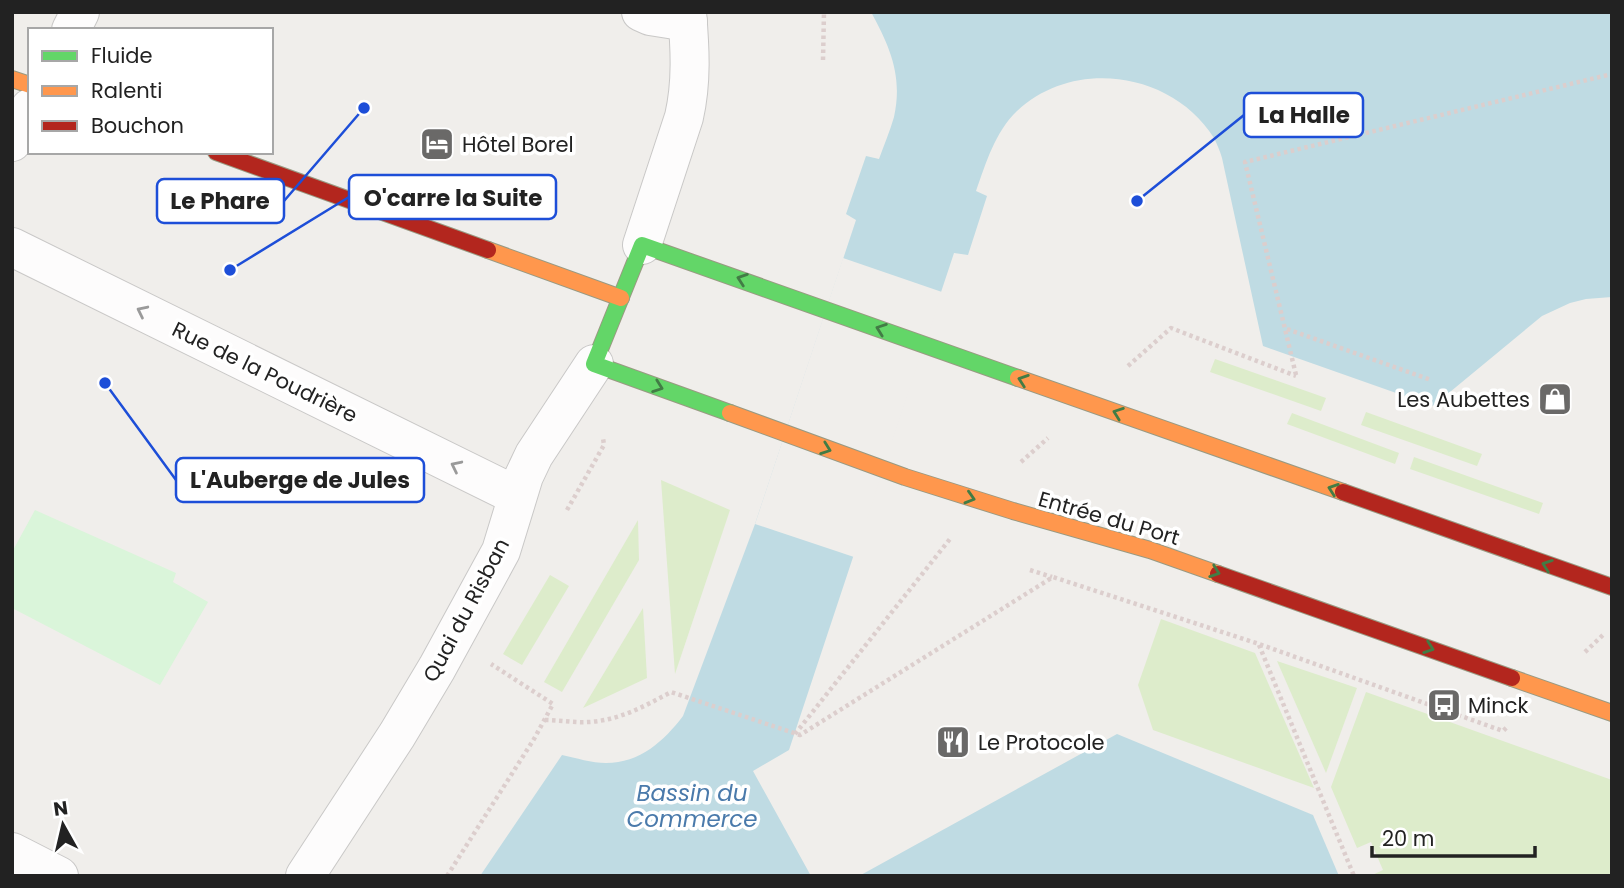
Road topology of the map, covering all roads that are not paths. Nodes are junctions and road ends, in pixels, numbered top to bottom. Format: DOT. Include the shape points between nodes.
graph roads {
  1 [pos="80,12"];
  2 [pos="641,12"];
  3 [pos="688,17"];
  4 [pos="72,28"];
  5 [pos="28,112"];
  6 [pos="12,142"];
  7 [pos="222,154"];
  8 [pos="642,245"];
  9 [pos="12,247"];
  10 [pos="621,298"];
  11 [pos="594,364"];
  12 [pos="517,496"];
  13 [pos="1612,587"];
  14 [pos="1612,713"];
  15 [pos="12,852"];
  16 [pos="59,876"];
  17 [pos="305,876"];
  1 -- 4 [label="street"];
  2 -- 3 [label="street"];
  3 -- 8 [label="street, Quai du Risban" via="688,98"];
  5 -- 6 [label="street"];
  7 -- 10 [label="main road"];
  8 -- 10 [label="main road, Quai du Risban"];
  13 -- 8 [label="main road, one-way"];
  12 -- 9 [label="street, Rue de la Poudrière, one-way"];
  10 -- 11 [label="main road, Quai du Risban"];
  11 -- 12 [label="street, Quai du Risban" via="534,455"];
  11 -- 14 [label="main road, Entrée du Port, one-way" via="905,477 1150,550"];
  12 -- 17 [label="street, Quai du Risban" via="501,551 437,668"];
  15 -- 16 [label="street"];
}
